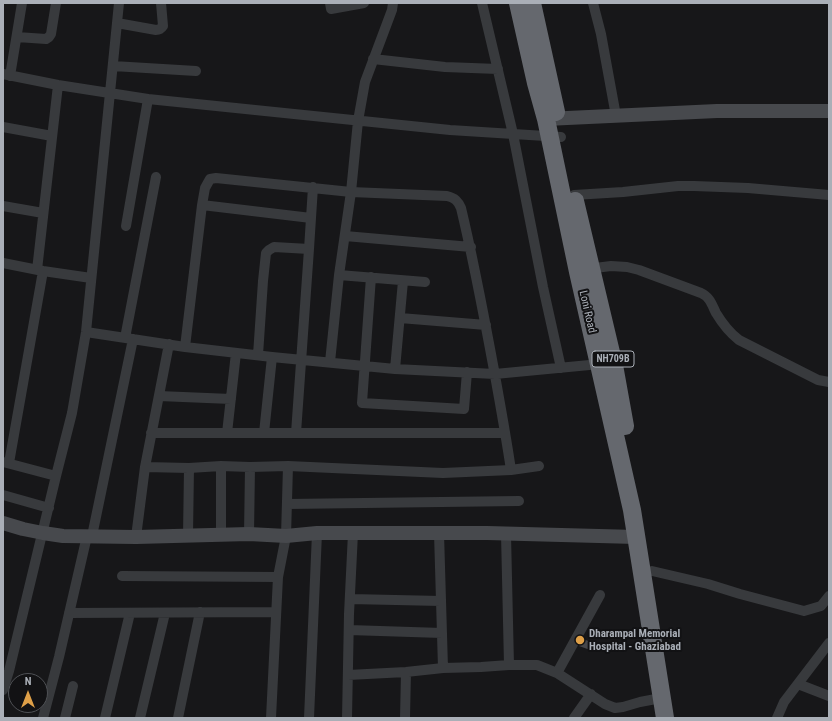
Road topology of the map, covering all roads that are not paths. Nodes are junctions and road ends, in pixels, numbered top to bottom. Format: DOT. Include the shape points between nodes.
graph roads {
  1 [pos="22,3"];
  2 [pos="56,3"];
  3 [pos="119,3"];
  4 [pos="161,3"];
  5 [pos="330,3"];
  6 [pos="364,3"];
  7 [pos="393,3"];
  8 [pos="482,3"];
  9 [pos="518,3"];
  10 [pos="532,3"];
  11 [pos="593,3"];
  12 [pos="117,23"];
  13 [pos="17,37"];
  14 [pos="373,59"];
  15 [pos="113,66"];
  16 [pos="498,69"];
  17 [pos="196,71"];
  18 [pos="6,75"];
  19 [pos="58,85"];
  20 [pos="110,93"];
  21 [pos="148,99"];
  22 [pos="829,111"];
  23 [pos="616,116"];
  24 [pos="552,119"];
  25 [pos="358,121"];
  26 [pos="3,127"];
  27 [pos="513,134"];
  28 [pos="52,136"];
  29 [pos="555,137"];
  30 [pos="156,177"];
  31 [pos="312,187"];
  32 [pos="351,192"];
  33 [pos="574,195"];
  34 [pos="829,195"];
  35 [pos="202,205"];
  36 [pos="3,206"];
  37 [pos="44,213"];
  38 [pos="311,218"];
  39 [pos="126,226"];
  40 [pos="345,236"];
  41 [pos="471,248"];
  42 [pos="309,249"];
  43 [pos="4,263"];
  44 [pos="40,270"];
  45 [pos="585,270"];
  46 [pos="3,274"];
  47 [pos="339,275"];
  48 [pos="371,277"];
  49 [pos="91,278"];
  50 [pos="403,281"];
  51 [pos="425,282"];
  52 [pos="400,318"];
  53 [pos="486,325"];
  54 [pos="86,332"];
  55 [pos="129,338"];
  56 [pos="169,344"];
  57 [pos="185,347"];
  58 [pos="236,352"];
  59 [pos="258,355"];
  60 [pos="272,357"];
  61 [pos="302,360"];
  62 [pos="330,362"];
  63 [pos="600,364"];
  64 [pos="364,366"];
  65 [pos="561,368"];
  66 [pos="395,369"];
  67 [pos="467,372"];
  68 [pos="494,374"];
  69 [pos="829,382"];
  70 [pos="159,396"];
  71 [pos="231,399"];
  72 [pos="296,432"];
  73 [pos="505,432"];
  74 [pos="152,433"];
  75 [pos="227,433"];
  76 [pos="264,433"];
  77 [pos="6,463"];
  78 [pos="221,466"];
  79 [pos="288,466"];
  80 [pos="538,466"];
  81 [pos="145,467"];
  82 [pos="250,467"];
  83 [pos="189,468"];
  84 [pos="511,470"];
  85 [pos="56,476"];
  86 [pos="3,495"];
  87 [pos="519,501"];
  88 [pos="287,504"];
  89 [pos="49,508"];
  90 [pos="3,523"];
  91 [pos="43,533"];
  92 [pos="317,533"];
  93 [pos="353,533"];
  94 [pos="439,533"];
  95 [pos="249,534"];
  96 [pos="506,534"];
  97 [pos="188,535"];
  98 [pos="222,535"];
  99 [pos="89,536"];
  100 [pos="286,536"];
  101 [pos="136,537"];
  102 [pos="636,537"];
  103 [pos="652,571"];
  104 [pos="122,576"];
  105 [pos="278,577"];
  106 [pos="600,595"];
  107 [pos="829,596"];
  108 [pos="350,599"];
  109 [pos="441,601"];
  110 [pos="200,612"];
  111 [pos="276,612"];
  112 [pos="130,613"];
  113 [pos="165,613"];
  114 [pos="69,614"];
  115 [pos="349,630"];
  116 [pos="442,633"];
  117 [pos="829,643"];
  118 [pos="509,665"];
  119 [pos="443,668"];
  120 [pos="6,670"];
  121 [pos="406,672"];
  122 [pos="557,673"];
  123 [pos="348,675"];
  124 [pos="798,684"];
  125 [pos="73,686"];
  126 [pos="3,690"];
  127 [pos="591,694"];
  128 [pos="829,696"];
  129 [pos="661,698"];
  130 [pos="43,718"];
  131 [pos="65,718"];
  132 [pos="105,718"];
  133 [pos="140,718"];
  134 [pos="178,718"];
  135 [pos="271,718"];
  136 [pos="309,718"];
  137 [pos="347,718"];
  138 [pos="405,718"];
  139 [pos="574,718"];
  140 [pos="665,718"];
  141 [pos="677,718"];
  142 [pos="777,718"];
  1 -- 13 [label="street"];
  2 -- 13 [label="street" via="49,37"];
  3 -- 12 [label="street"];
  4 -- 12 [label="street" via="163,26 159,30"];
  5 -- 6 [label="street" via="331,9"];
  7 -- 14 [label="street"];
  8 -- 16 [label="street"];
  9 -- 24 [label="highway, Loni Road / NH709B" via="536,83"];
  10 -- 24 [label="highway, Loni Road / NH709B"];
  11 -- 23 [label="street"];
  12 -- 15 [label="street"];
  13 -- 18 [label="street"];
  14 -- 16 [label="street" via="445,67"];
  14 -- 25 [label="street"];
  15 -- 17 [label="street"];
  15 -- 20 [label="street"];
  16 -- 27 [label="street"];
  18 -- 19 [label="street"];
  19 -- 20 [label="street"];
  19 -- 28 [label="street"];
  20 -- 21 [label="street"];
  20 -- 49 [label="street"];
  21 -- 25 [label="street"];
  21 -- 39 [label="street"];
  22 -- 23 [label="street" via="717,111"];
  23 -- 24 [label="street"];
  24 -- 29 [label="highway, Loni Road / NH709B"];
  25 -- 27 [label="street"];
  25 -- 32 [label="street"];
  26 -- 28 [label="street"];
  27 -- 29 [label="street"];
  27 -- 65 [label="street"];
  28 -- 37 [label="street"];
  29 -- 33 [label="highway, Loni Road / NH709B"];
  29 -- 45 [label="highway, Loni Road / NH709B"];
  30 -- 55 [label="street"];
  31 -- 32 [label="street"];
  31 -- 35 [label="street" via="216,178 210,179 207,184"];
  31 -- 38 [label="street"];
  32 -- 40 [label="street"];
  32 -- 41 [label="street" via="454,198 459,202"];
  33 -- 34 [label="street" via="678,186 748,188"];
  33 -- 45 [label="highway, Loni Road / NH709B"];
  35 -- 38 [label="street"];
  35 -- 57 [label="street"];
  36 -- 37 [label="street"];
  37 -- 44 [label="street"];
  38 -- 42 [label="street"];
  40 -- 41 [label="street"];
  40 -- 47 [label="street"];
  41 -- 53 [label="street"];
  42 -- 59 [label="street" via="274,247 266,253"];
  42 -- 61 [label="street"];
  43 -- 44 [label="street"];
  43 -- 46 [label="street"];
  44 -- 49 [label="street"];
  44 -- 77 [label="street"];
  45 -- 63 [label="highway, Loni Road / NH709B"];
  45 -- 69 [label="street" via="611,266 627,267 706,295 730,332 739,340 818,380"];
  45 -- 103 [label="highway, Loni Road / NH709B" via="614,364"];
  47 -- 48 [label="street"];
  47 -- 62 [label="street"];
  48 -- 50 [label="street"];
  48 -- 64 [label="street"];
  49 -- 54 [label="street"];
  50 -- 51 [label="street"];
  50 -- 52 [label="street"];
  52 -- 53 [label="street"];
  52 -- 66 [label="street"];
  53 -- 68 [label="street"];
  54 -- 55 [label="street"];
  54 -- 85 [label="street" via="72,413"];
  55 -- 56 [label="street"];
  55 -- 99 [label="street"];
  56 -- 57 [label="street"];
  56 -- 70 [label="street"];
  57 -- 58 [label="street"];
  58 -- 59 [label="street"];
  58 -- 71 [label="street"];
  59 -- 60 [label="street"];
  60 -- 61 [label="street"];
  60 -- 76 [label="street"];
  61 -- 62 [label="street"];
  61 -- 72 [label="street"];
  62 -- 64 [label="street"];
  63 -- 65 [label="street"];
  63 -- 102 [label="highway, Loni Road / NH709B"];
  64 -- 66 [label="street"];
  64 -- 67 [label="street" via="362,403 464,409"];
  65 -- 68 [label="street"];
  66 -- 67 [label="street"];
  67 -- 68 [label="street"];
  68 -- 73 [label="street"];
  70 -- 71 [label="street"];
  70 -- 74 [label="street"];
  71 -- 75 [label="street"];
  72 -- 73 [label="street"];
  72 -- 76 [label="street"];
  73 -- 84 [label="street"];
  74 -- 75 [label="street"];
  74 -- 81 [label="street"];
  75 -- 76 [label="street"];
  77 -- 85 [label="street"];
  78 -- 82 [label="street"];
  78 -- 83 [label="street"];
  78 -- 98 [label="street"];
  79 -- 82 [label="street"];
  79 -- 84 [label="street" via="443,472"];
  79 -- 88 [label="street"];
  80 -- 84 [label="street"];
  81 -- 83 [label="street"];
  81 -- 101 [label="street"];
  82 -- 95 [label="street"];
  83 -- 97 [label="street"];
  85 -- 89 [label="street"];
  86 -- 89 [label="street"];
  87 -- 88 [label="street"];
  88 -- 100 [label="street"];
  89 -- 91 [label="street"];
  90 -- 91 [label="street"];
  91 -- 99 [label="street"];
  91 -- 120 [label="street"];
  92 -- 93 [label="street"];
  92 -- 100 [label="street"];
  92 -- 136 [label="street"];
  93 -- 94 [label="street"];
  93 -- 108 [label="street"];
  94 -- 96 [label="street"];
  94 -- 109 [label="street"];
  95 -- 98 [label="street"];
  95 -- 100 [label="street"];
  96 -- 102 [label="street"];
  96 -- 118 [label="street"];
  97 -- 98 [label="street"];
  97 -- 101 [label="street"];
  99 -- 101 [label="street"];
  99 -- 114 [label="street"];
  100 -- 105 [label="street"];
  102 -- 129 [label="highway, Loni Road / NH709B"];
  103 -- 107 [label="street" via="804,611 821,606"];
  103 -- 141 [label="highway, Loni Road / NH709B"];
  104 -- 105 [label="street"];
  105 -- 111 [label="street"];
  106 -- 122 [label="street"];
  108 -- 109 [label="street"];
  108 -- 115 [label="street"];
  109 -- 116 [label="street"];
  110 -- 111 [label="street"];
  110 -- 113 [label="street"];
  110 -- 134 [label="street"];
  111 -- 135 [label="street"];
  112 -- 113 [label="street"];
  112 -- 114 [label="street"];
  112 -- 132 [label="street"];
  113 -- 133 [label="street"];
  114 -- 130 [label="street"];
  115 -- 116 [label="street"];
  115 -- 123 [label="street"];
  116 -- 119 [label="street"];
  117 -- 124 [label="street"];
  118 -- 119 [label="street"];
  118 -- 122 [label="street" via="537,665"];
  119 -- 121 [label="street"];
  120 -- 126 [label="street"];
  121 -- 123 [label="street"];
  121 -- 138 [label="street"];
  122 -- 127 [label="street"];
  123 -- 137 [label="street"];
  124 -- 128 [label="street"];
  124 -- 142 [label="street" via="784,702"];
  125 -- 131 [label="street"];
  127 -- 129 [label="street" via="615,708"];
  127 -- 139 [label="street"];
  129 -- 140 [label="highway, Loni Road / NH709B"];
}
